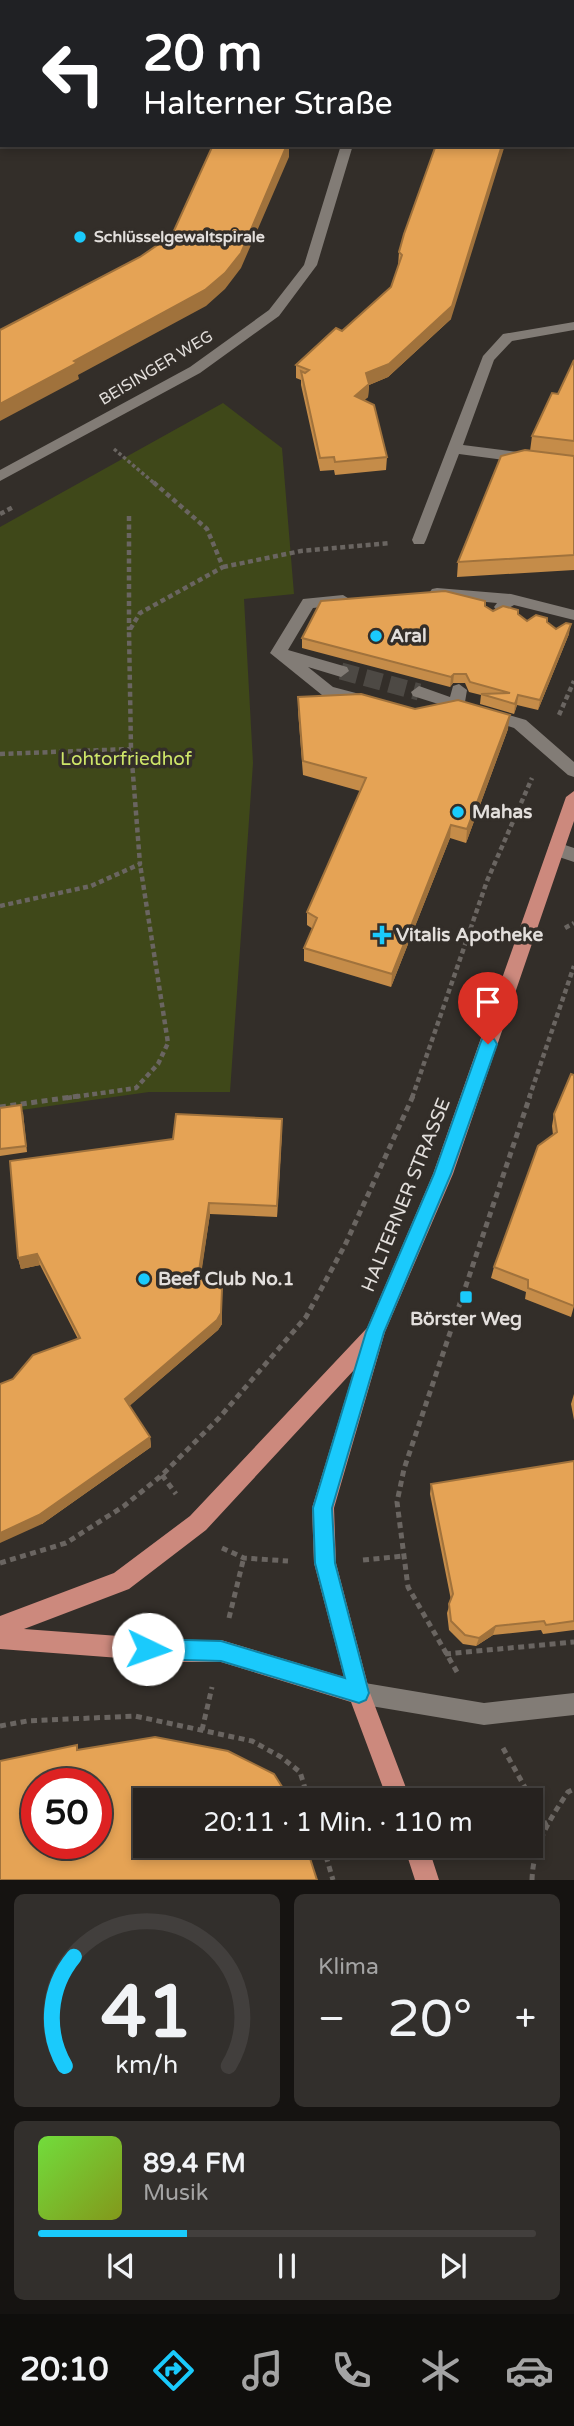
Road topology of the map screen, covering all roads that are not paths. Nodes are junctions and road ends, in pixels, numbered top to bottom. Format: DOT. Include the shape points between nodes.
graph roads {
  1 [pos="346,147"];
  2 [pos="574,326"];
  3 [pos="454,449"];
  4 [pos="574,464"];
  5 [pos="0,476"];
  6 [pos="419,540"];
  7 [pos="426,594"];
  8 [pos="360,599"];
  9 [pos="511,599"];
  10 [pos="544,607"];
  11 [pos="493,614"];
  12 [pos="574,615"];
  13 [pos="526,622"];
  14 [pos="555,630"];
  15 [pos="278,653"];
  16 [pos="341,671"];
  17 [pos="419,692"];
  18 [pos="458,698"];
  19 [pos="376,704"];
  20 [pos="424,712"];
  21 [pos="574,771"];
  22 [pos="574,797"];
  23 [pos="565,852"];
  24 [pos="375,1332"];
  25 [pos="0,1627"];
  26 [pos="0,1638"];
  27 [pos="359,1693"];
  28 [pos="574,1704"];
  29 [pos="395,1788"];
  30 [pos="420,1858"];
  31 [pos="427,1880"];
  1 -- 5 [label="street, BEISINGER WEG" via="310,265 274,313 195,370"];
  2 -- 3 [label="street" via="508,337 488,359"];
  3 -- 4 [label="street"];
  3 -- 6 [label="street"];
  7 -- 9 [label="street"];
  8 -- 15 [label="street" via="308,603"];
  9 -- 10 [label="street"];
  9 -- 11 [label="street"];
  10 -- 12 [label="street"];
  10 -- 13 [label="street"];
  12 -- 14 [label="street"];
  15 -- 16 [label="street"];
  15 -- 19 [label="street" via="328,691"];
  17 -- 18 [label="street"];
  18 -- 20 [label="street"];
  18 -- 21 [label="street" via="521,715"];
  22 -- 23 [label="main road, HALTERNER STRASSE"];
  23 -- 24 [label="main road, HALTERNER STRASSE" via="443,1174"];
  24 -- 25 [label="main road, HALTERNER STRASSE" via="198,1523 121,1581"];
  24 -- 27 [label="main road, HALTERNER STRASSE" via="323,1508 325,1563"];
  26 -- 27 [label="main road" via="221,1651"];
  27 -- 28 [label="street" via="484,1714"];
  27 -- 29 [label="main road, HALTERNER STRASSE"];
  30 -- 31 [label="main road"];
}
